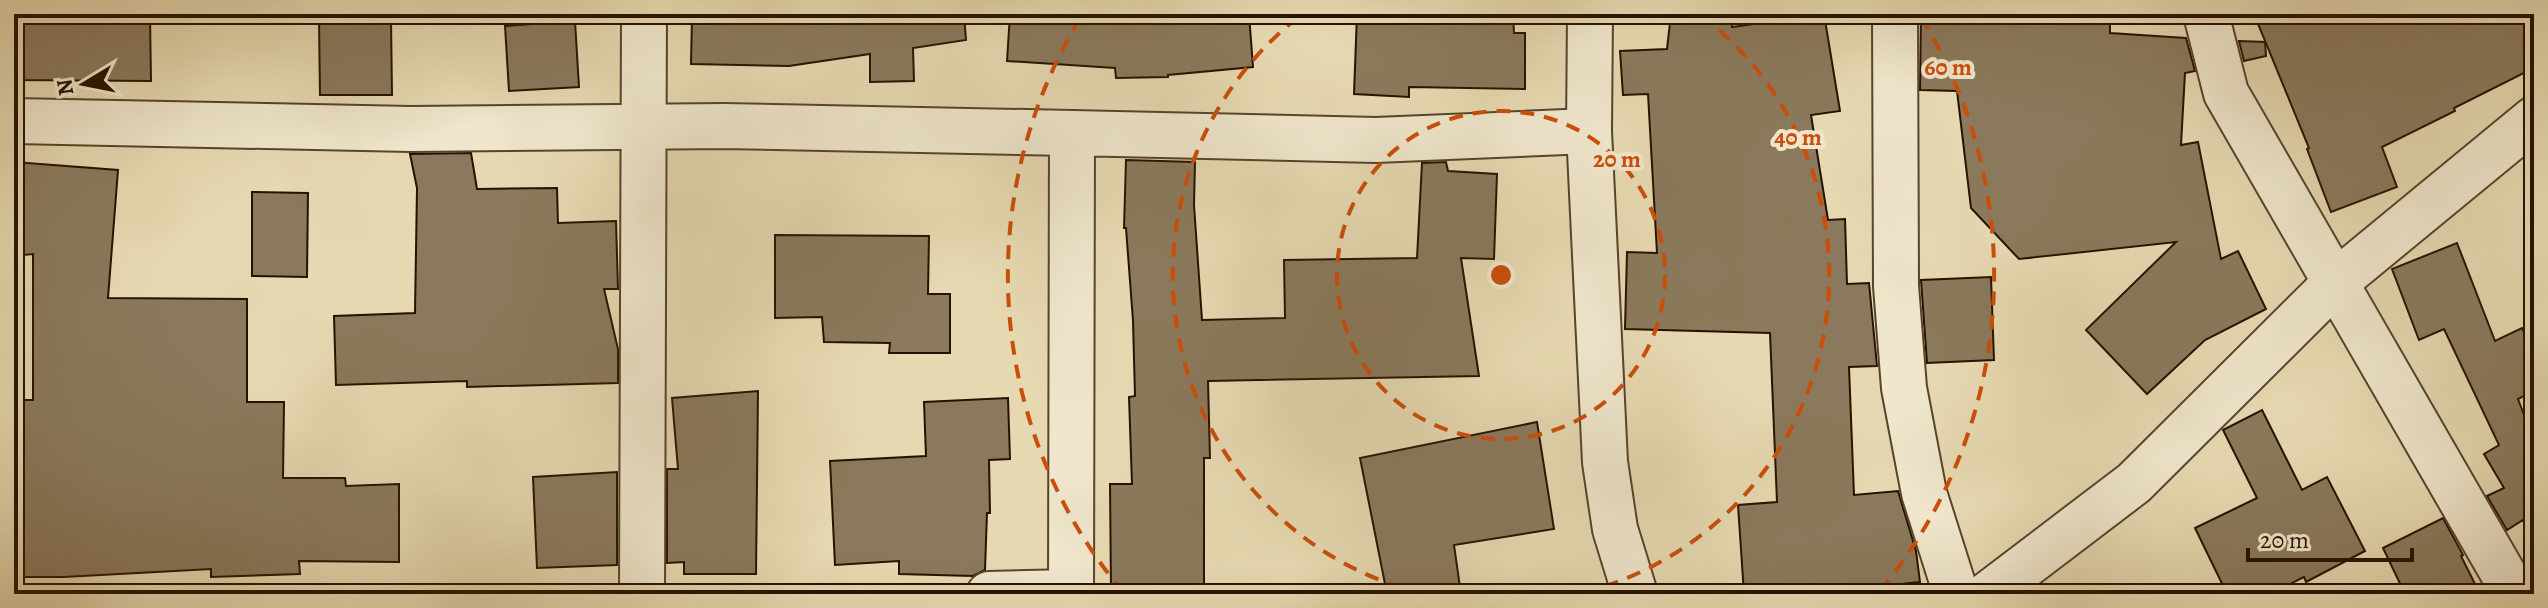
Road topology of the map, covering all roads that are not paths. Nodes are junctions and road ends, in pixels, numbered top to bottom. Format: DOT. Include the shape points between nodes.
graph roads {
  1 [pos="644,14"];
  2 [pos="1590,14"];
  3 [pos="1895,14"];
  4 [pos="2206,14"];
  5 [pos="2534,119"];
  6 [pos="14,121"];
  7 [pos="644,127"];
  8 [pos="1589,131"];
  9 [pos="1072,133"];
  10 [pos="2336,282"];
  11 [pos="1071,593"];
  12 [pos="642,594"];
  13 [pos="989,594"];
  14 [pos="1635,594"];
  15 [pos="1956,594"];
  16 [pos="1988,594"];
  17 [pos="2515,594"];
  1 -- 7 [label="street"];
  2 -- 8 [label="street"];
  3 -- 15 [label="street" via="1896,286 1904,388 1924,493"];
  4 -- 10 [label="street" via="2226,93"];
  5 -- 10 [label="street"];
  6 -- 7 [label="street" via="411,129"];
  7 -- 9 [label="street"];
  7 -- 12 [label="street"];
  8 -- 9 [label="street" via="1376,140"];
  8 -- 14 [label="street" via="1605,462 1615,529"];
  9 -- 11 [label="street"];
  10 -- 16 [label="street" via="2134,483"];
  10 -- 17 [label="street"];
  11 -- 13 [label="street"];
}
